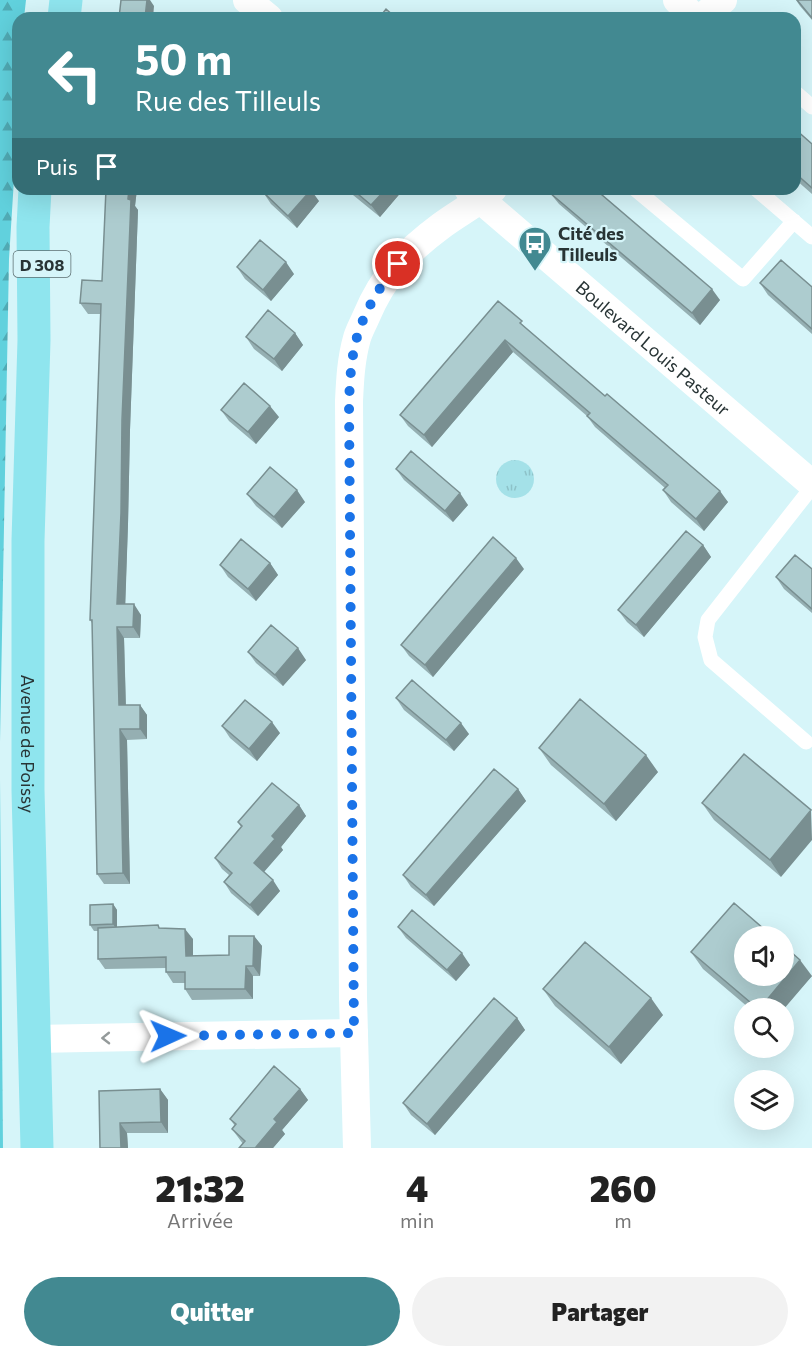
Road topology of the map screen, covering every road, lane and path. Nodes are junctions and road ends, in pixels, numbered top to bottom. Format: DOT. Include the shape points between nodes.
graph roads {
  1 [pos="247,0"];
  2 [pos="677,0"];
  3 [pos="261,12"];
  4 [pos="706,12"];
  5 [pos="35,195"];
  6 [pos="49,195"];
  7 [pos="479,195"];
  8 [pos="483,195"];
  9 [pos="642,195"];
  10 [pos="763,195"];
  11 [pos="794,221"];
  12 [pos="812,237"];
  13 [pos="33,340"];
  14 [pos="812,485"];
  15 [pos="806,742"];
  16 [pos="354,1033"];
  17 [pos="34,1039"];
  18 [pos="37,1148"];
  19 [pos="357,1148"];
  1 -- 3 [label="street"];
  2 -- 4 [label="street"];
  5 -- 13 [label="main road, Avenue de Poissy / D 308"];
  6 -- 13 [label="main road, Avenue de Poissy / D 308"];
  7 -- 16 [label="street" via="407,253 388,275 357,337 351,368"];
  8 -- 14 [label="street, Boulevard Louis Pasteur"];
  9 -- 11 [label="lane" via="743,279"];
  10 -- 11 [label="lane"];
  11 -- 12 [label="lane"];
  13 -- 17 [label="main road, Avenue de Poissy / D 308" via="28,790"];
  14 -- 15 [label="lane" via="708,620 705,637 711,660"];
  16 -- 17 [label="street, one-way"];
  16 -- 19 [label="street"];
  17 -- 18 [label="main road, Avenue de Poissy / D 308"];
}
